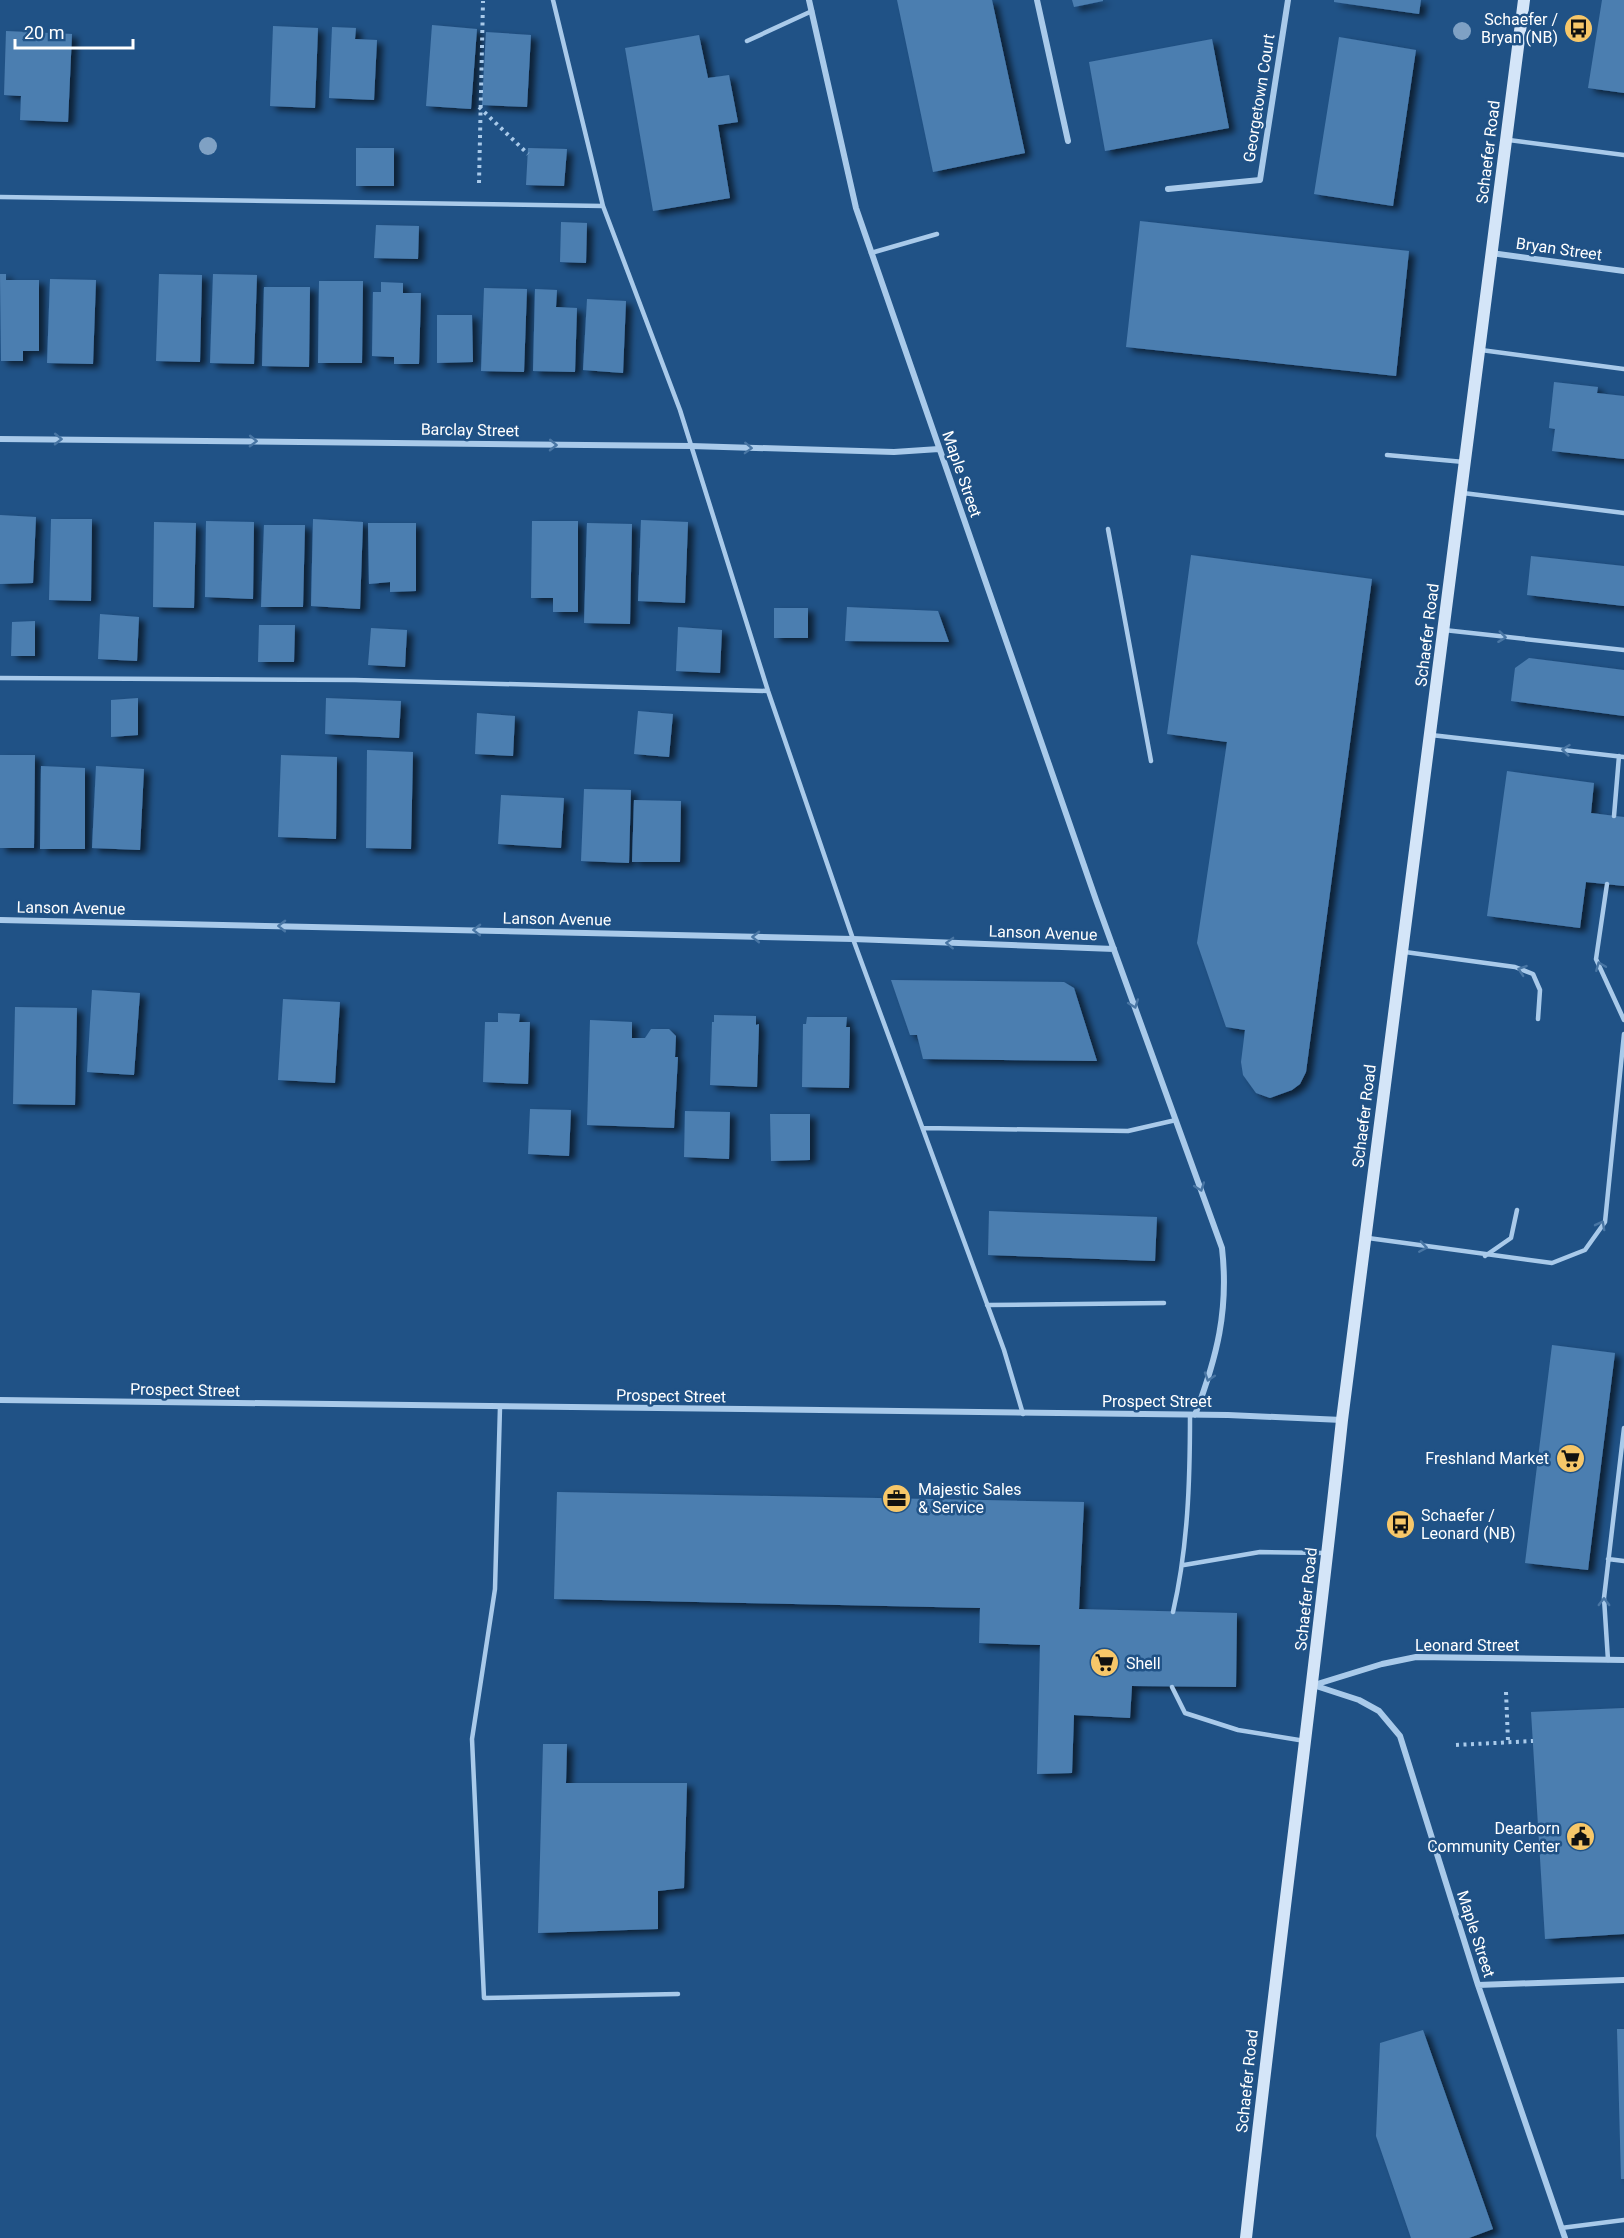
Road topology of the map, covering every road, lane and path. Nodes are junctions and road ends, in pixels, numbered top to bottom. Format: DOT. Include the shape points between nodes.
graph roads {
  1 [pos="553,0"];
  2 [pos="809,0"];
  3 [pos="1037,0"];
  4 [pos="1288,0"];
  5 [pos="1524,0"];
  6 [pos="483,1"];
  7 [pos="812,11"];
  8 [pos="747,41"];
  9 [pos="479,106"];
  10 [pos="1506,140"];
  11 [pos="1068,141"];
  12 [pos="528,154"];
  13 [pos="1624,155"];
  14 [pos="478,189"];
  15 [pos="1168,189"];
  16 [pos="0,197"];
  17 [pos="603,206"];
  18 [pos="937,234"];
  19 [pos="872,253"];
  20 [pos="1491,253"];
  21 [pos="1624,271"];
  22 [pos="1479,349"];
  23 [pos="1624,369"];
  24 [pos="0,439"];
  25 [pos="691,446"];
  26 [pos="939,449"];
  27 [pos="1388,455"];
  28 [pos="1464,462"];
  29 [pos="1460,493"];
  30 [pos="1624,513"];
  31 [pos="1108,529"];
  32 [pos="1444,630"];
  33 [pos="1624,650"];
  34 [pos="0,678"];
  35 [pos="768,691"];
  36 [pos="1431,735"];
  37 [pos="1622,756"];
  38 [pos="1151,761"];
  39 [pos="1614,816"];
  40 [pos="1606,884"];
  41 [pos="0,920"];
  42 [pos="853,939"];
  43 [pos="1114,949"];
  44 [pos="1402,951"];
  45 [pos="1538,1019"];
  46 [pos="1624,1020"];
  47 [pos="1624,1034"];
  48 [pos="1176,1120"];
  49 [pos="923,1128"];
  50 [pos="1516,1210"];
  51 [pos="1365,1238"];
  52 [pos="1485,1256"];
  53 [pos="1164,1303"];
  54 [pos="987,1305"];
  55 [pos="0,1401"];
  56 [pos="500,1407"];
  57 [pos="1023,1414"];
  58 [pos="1192,1415"];
  59 [pos="1342,1420"];
  60 [pos="1624,1428"];
  61 [pos="1329,1553"];
  62 [pos="1608,1559"];
  63 [pos="1624,1561"];
  64 [pos="1184,1565"];
  65 [pos="1173,1612"];
  66 [pos="1608,1660"];
  67 [pos="1624,1660"];
  68 [pos="1313,1685"];
  69 [pos="1172,1687"];
  70 [pos="1506,1692"];
  71 [pos="1306,1741"];
  72 [pos="1508,1741"];
  73 [pos="1533,1741"];
  74 [pos="1456,1745"];
  75 [pos="1624,1980"];
  76 [pos="1478,1985"];
  77 [pos="678,1994"];
  78 [pos="1624,2220"];
  79 [pos="1561,2228"];
  80 [pos="1246,2238"];
  81 [pos="1565,2238"];
  1 -- 17 [label="lane"];
  2 -- 7 [label="street, Maple Street"];
  3 -- 11 [label="street"];
  4 -- 15 [label="street, Georgetown Court" via="1260,180"];
  5 -- 10 [label="main road, Schaefer Road"];
  6 -- 9 [label="path"];
  7 -- 8 [label="lane"];
  7 -- 19 [label="street, Maple Street" via="856,208"];
  9 -- 12 [label="path"];
  9 -- 14 [label="path"];
  10 -- 13 [label="lane"];
  10 -- 20 [label="main road, Schaefer Road"];
  16 -- 17 [label="lane"];
  17 -- 25 [label="lane"];
  18 -- 19 [label="lane"];
  19 -- 26 [label="street, Maple Street"];
  20 -- 21 [label="street, Bryan Street"];
  20 -- 22 [label="main road, Schaefer Road"];
  22 -- 23 [label="lane"];
  22 -- 28 [label="main road, Schaefer Road"];
  24 -- 25 [label="street, Barclay Street, one-way"];
  25 -- 26 [label="street, Barclay Street, one-way" via="894,452"];
  25 -- 35 [label="lane"];
  26 -- 43 [label="street, Maple Street"];
  27 -- 28 [label="lane"];
  28 -- 29 [label="main road, Schaefer Road"];
  29 -- 30 [label="lane"];
  29 -- 32 [label="main road, Schaefer Road"];
  31 -- 38 [label="lane"];
  32 -- 33 [label="lane, one-way"];
  32 -- 36 [label="main road, Schaefer Road"];
  34 -- 35 [label="lane" via="355,680"];
  35 -- 42 [label="lane"];
  37 -- 36 [label="lane, one-way"];
  36 -- 44 [label="main road, Schaefer Road"];
  37 -- 39 [label="lane"];
  46 -- 40 [label="lane, one-way" via="1596,959"];
  42 -- 41 [label="street, Lanson Avenue, one-way"];
  43 -- 42 [label="street, Lanson Avenue, one-way"];
  42 -- 49 [label="lane"];
  43 -- 48 [label="street, Maple Street, one-way"];
  45 -- 44 [label="lane, one-way" via="1540,990 1533,974 1515,967"];
  44 -- 51 [label="main road, Schaefer Road"];
  52 -- 47 [label="lane, one-way" via="1552,1263 1585,1250 1605,1222"];
  48 -- 49 [label="lane" via="1128,1131"];
  48 -- 58 [label="street, Maple Street, one-way" via="1222,1248 1225,1272 1221,1335"];
  49 -- 54 [label="lane"];
  50 -- 52 [label="lane" via="1511,1238"];
  51 -- 52 [label="lane, one-way"];
  51 -- 59 [label="main road, Schaefer Road"];
  53 -- 54 [label="lane"];
  54 -- 57 [label="lane"];
  55 -- 56 [label="street, Prospect Street"];
  56 -- 57 [label="street, Prospect Street"];
  56 -- 77 [label="lane" via="495,1589 472,1739 484,1998"];
  57 -- 58 [label="street, Prospect Street"];
  58 -- 59 [label="street, Prospect Street"];
  58 -- 64 [label="lane"];
  59 -- 61 [label="main road, Schaefer Road"];
  60 -- 62 [label="lane"];
  61 -- 64 [label="lane" via="1260,1552"];
  61 -- 68 [label="main road, Schaefer Road"];
  62 -- 63 [label="lane"];
  66 -- 62 [label="lane, one-way" via="1604,1598"];
  64 -- 65 [label="lane"];
  66 -- 67 [label="street, Leonard Street"];
  66 -- 68 [label="street, Leonard Street" via="1416,1657"];
  68 -- 71 [label="main road, Schaefer Road"];
  68 -- 76 [label="street, Maple Street" via="1379,1711 1400,1736"];
  69 -- 71 [label="lane" via="1185,1713 1238,1730"];
  70 -- 72 [label="path"];
  71 -- 80 [label="main road, Schaefer Road"];
  72 -- 73 [label="path"];
  72 -- 74 [label="path"];
  75 -- 76 [label="street"];
  76 -- 79 [label="street, Maple Street"];
  78 -- 79 [label="lane"];
  79 -- 81 [label="street, Maple Street"];
}
